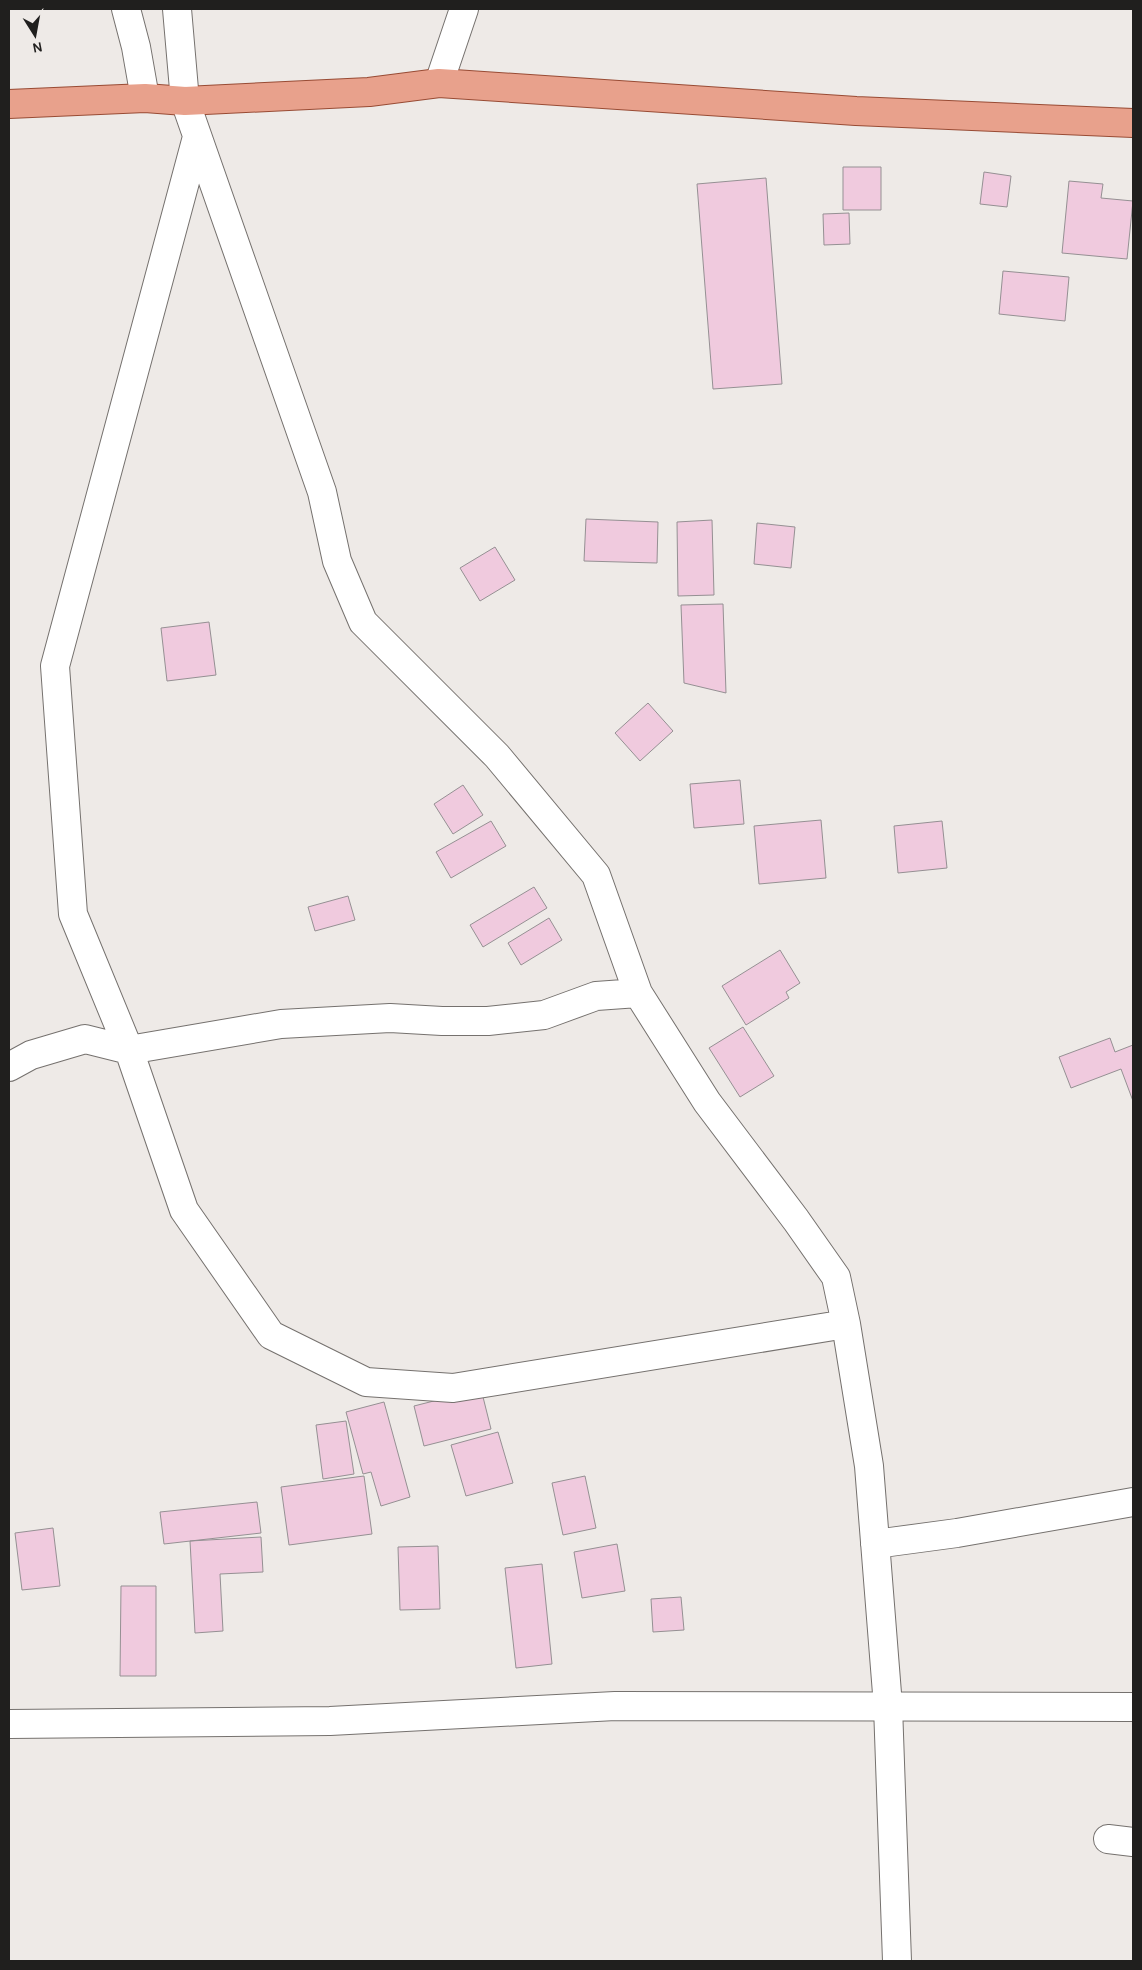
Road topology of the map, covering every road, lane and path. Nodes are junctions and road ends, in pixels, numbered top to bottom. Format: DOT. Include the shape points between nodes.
graph roads {
  1 [pos="126,9"];
  2 [pos="177,9"];
  3 [pos="464,9"];
  4 [pos="439,83"];
  5 [pos="145,98"];
  6 [pos="185,101"];
  7 [pos="9,104"];
  8 [pos="1133,123"];
  9 [pos="198,137"];
  10 [pos="638,993"];
  11 [pos="129,1050"];
  12 [pos="9,1067"];
  13 [pos="846,1324"];
  14 [pos="1133,1502"];
  15 [pos="876,1544"];
  16 [pos="888,1706"];
  17 [pos="1133,1707"];
  18 [pos="9,1724"];
  19 [pos="897,1961"];
  1 -- 5 [label="street"];
  2 -- 6 [label="street"];
  3 -- 4 [label="street"];
  4 -- 6 [label="main road" via="369,92"];
  4 -- 8 [label="main road" via="856,111"];
  5 -- 6 [label="main road"];
  5 -- 7 [label="main road"];
  6 -- 9 [label="street"];
  9 -- 10 [label="street" via="322,492 337,561 363,622 497,756 596,875"];
  9 -- 11 [label="street" via="55,666 73,914"];
  10 -- 11 [label="street" via="596,996 544,1015 488,1021 390,1018 290,1024"];
  10 -- 13 [label="street" via="706,1102 836,1277"];
  11 -- 12 [label="street" via="85,1039 31,1056"];
  11 -- 13 [label="street" via="184,1210 270,1335 366,1382 454,1388"];
  13 -- 15 [label="street" via="869,1466"];
  14 -- 15 [label="street"];
  15 -- 16 [label="street"];
  16 -- 17 [label="street"];
  16 -- 18 [label="street" via="615,1706 330,1721"];
  16 -- 19 [label="street"];
}
